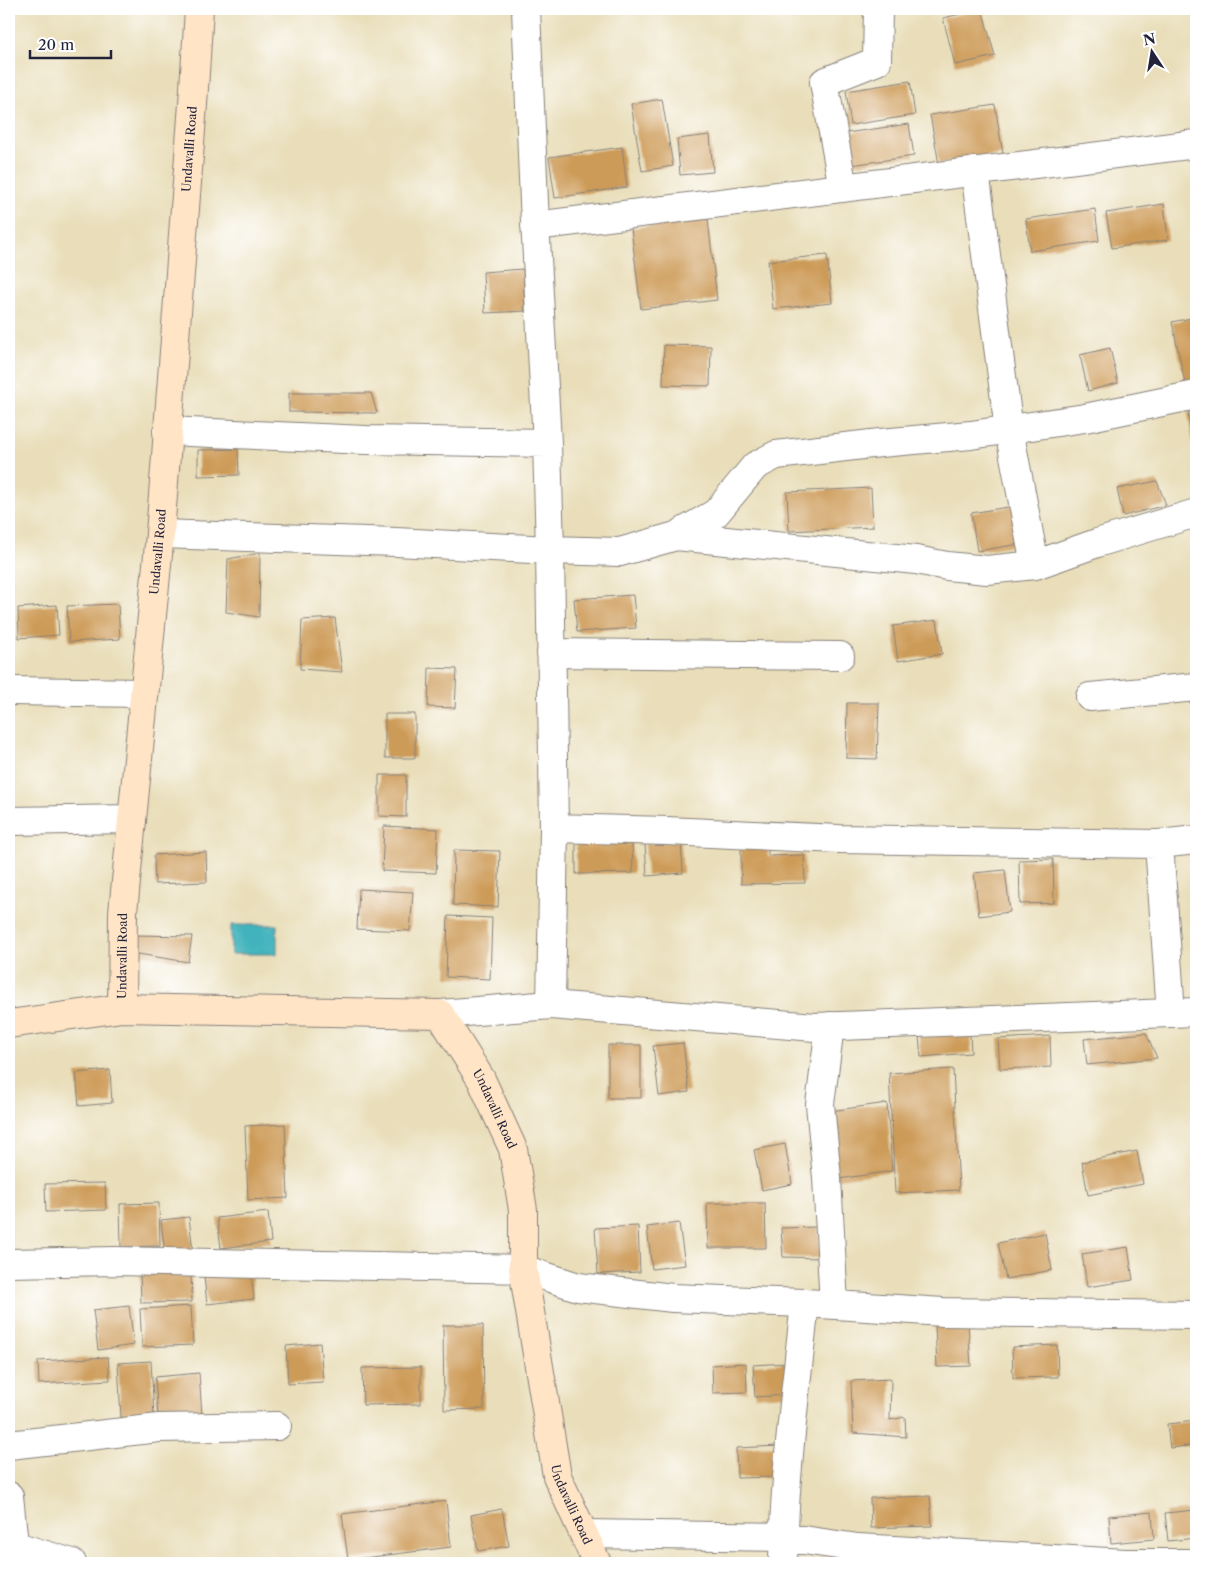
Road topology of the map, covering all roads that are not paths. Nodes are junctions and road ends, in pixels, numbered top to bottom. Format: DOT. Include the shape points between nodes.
graph roads {
  1 [pos="199,9"];
  2 [pos="526,9"];
  3 [pos="878,9"];
  4 [pos="1196,144"];
  5 [pos="975,172"];
  6 [pos="843,188"];
  7 [pos="535,226"];
  8 [pos="1196,395"];
  9 [pos="1009,430"];
  10 [pos="168,431"];
  11 [pos="546,443"];
  12 [pos="1196,512"];
  13 [pos="160,534"];
  14 [pos="676,536"];
  15 [pos="550,550"];
  16 [pos="1035,565"];
  17 [pos="551,653"];
  18 [pos="840,656"];
  19 [pos="1196,687"];
  20 [pos="9,691"];
  21 [pos="144,693"];
  22 [pos="1090,697"];
  23 [pos="132,819"];
  24 [pos="9,821"];
  25 [pos="554,828"];
  26 [pos="1196,840"];
  27 [pos="1159,844"];
  28 [pos="550,1005"];
  29 [pos="122,1008"];
  30 [pos="1184,1013"];
  31 [pos="440,1014"];
  32 [pos="9,1024"];
  33 [pos="830,1026"];
  34 [pos="9,1263"];
  35 [pos="522,1269"];
  36 [pos="805,1303"];
  37 [pos="834,1305"];
  38 [pos="1196,1315"];
  39 [pos="277,1426"];
  40 [pos="9,1444"];
  41 [pos="9,1496"];
  42 [pos="585,1534"];
  43 [pos="783,1550"];
  44 [pos="16,1554"];
  45 [pos="858,1556"];
  46 [pos="72,1563"];
  47 [pos="597,1563"];
  48 [pos="1126,1563"];
  49 [pos="1196,1563"];
  1 -- 10 [label="main road, Undavalli Road"];
  2 -- 7 [label="street"];
  3 -- 6 [label="street" via="877,60 824,82"];
  4 -- 5 [label="street"];
  5 -- 6 [label="street"];
  5 -- 9 [label="street"];
  6 -- 7 [label="street"];
  7 -- 11 [label="street"];
  8 -- 9 [label="street"];
  9 -- 14 [label="street" via="776,455 755,466 716,513"];
  9 -- 16 [label="street"];
  10 -- 11 [label="street" via="366,440"];
  10 -- 13 [label="main road, Undavalli Road"];
  11 -- 15 [label="street"];
  12 -- 16 [label="street"];
  13 -- 15 [label="street"];
  13 -- 21 [label="main road, Undavalli Road"];
  14 -- 15 [label="street" via="620,552"];
  14 -- 16 [label="street" via="988,570"];
  15 -- 17 [label="street"];
  17 -- 18 [label="street"];
  17 -- 25 [label="street"];
  19 -- 22 [label="street"];
  20 -- 21 [label="street"];
  21 -- 23 [label="main road, Undavalli Road"];
  23 -- 24 [label="street"];
  23 -- 29 [label="main road, Undavalli Road" via="123,912"];
  25 -- 27 [label="street" via="839,839"];
  25 -- 28 [label="street"];
  26 -- 27 [label="street"];
  27 -- 30 [label="street"];
  28 -- 31 [label="street"];
  28 -- 33 [label="street"];
  29 -- 31 [label="main road, Undavalli Road"];
  29 -- 32 [label="main road"];
  30 -- 33 [label="street"];
  31 -- 35 [label="main road, Undavalli Road" via="481,1079 513,1149 523,1210"];
  33 -- 37 [label="street" via="820,1104"];
  34 -- 35 [label="street" via="115,1261"];
  35 -- 36 [label="street" via="578,1287 673,1298"];
  35 -- 42 [label="main road, Undavalli Road" via="557,1476"];
  36 -- 37 [label="street"];
  36 -- 43 [label="street"];
  37 -- 38 [label="street" via="943,1312"];
  39 -- 40 [label="street" via="159,1428"];
  41 -- 44 [label="street"];
  42 -- 43 [label="street"];
  42 -- 47 [label="main road, Undavalli Road"];
  43 -- 45 [label="street"];
  44 -- 46 [label="street"];
  45 -- 48 [label="street"];
  48 -- 49 [label="street"];
}
